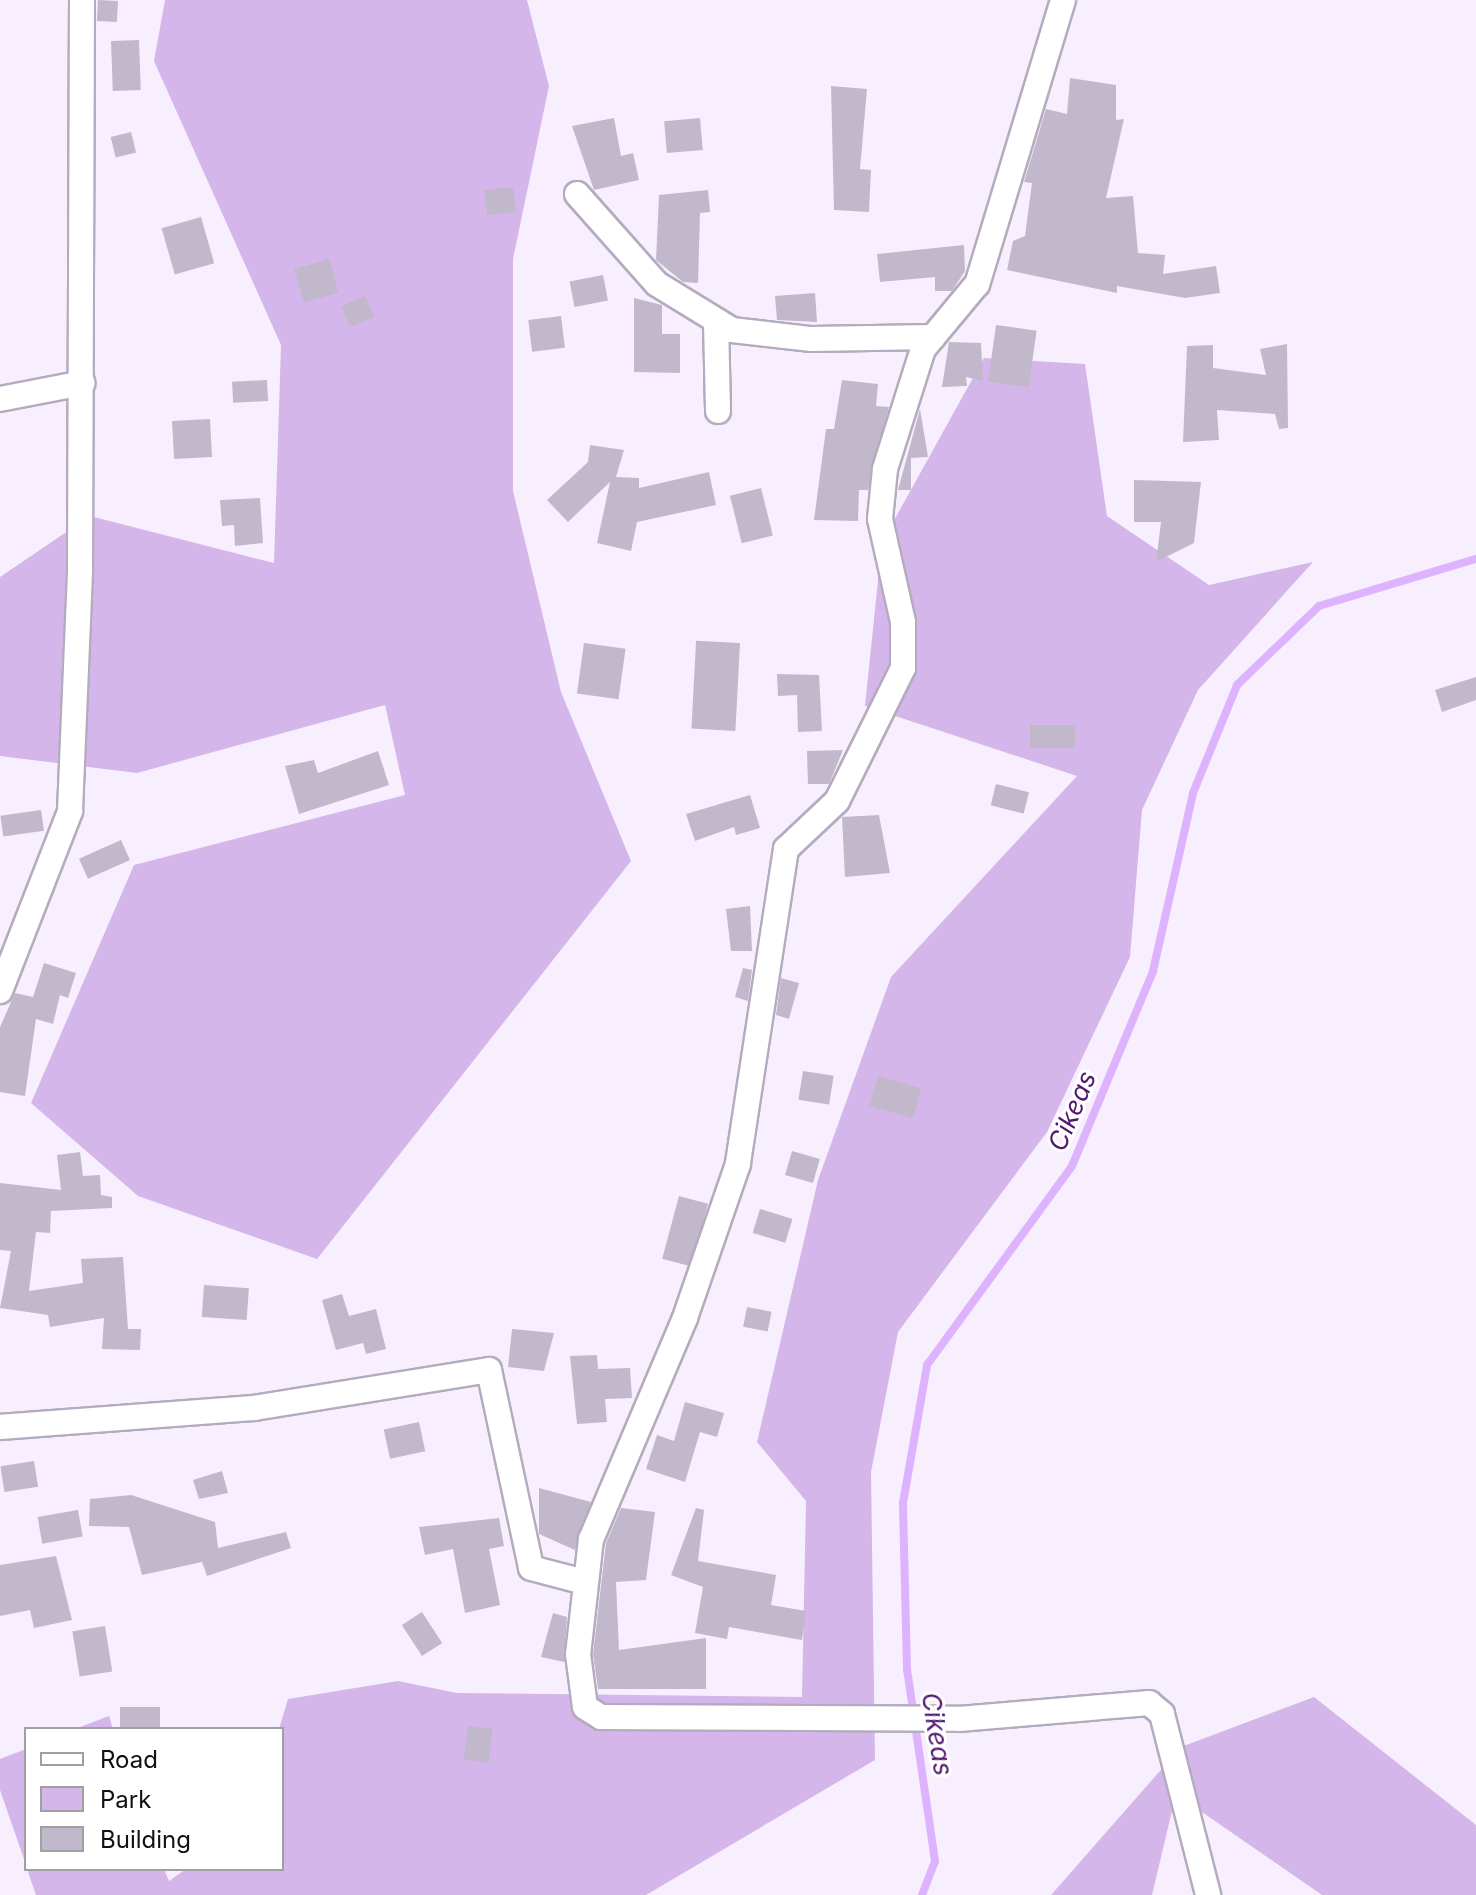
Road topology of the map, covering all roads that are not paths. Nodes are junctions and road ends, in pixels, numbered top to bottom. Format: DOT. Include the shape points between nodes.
graph roads {
  1 [pos="82,0"];
  2 [pos="1063,0"];
  3 [pos="577,194"];
  4 [pos="716,322"];
  5 [pos="933,337"];
  6 [pos="82,383"];
  7 [pos="0,399"];
  8 [pos="718,411"];
  9 [pos="0,991"];
  10 [pos="0,1427"];
  11 [pos="581,1581"];
  12 [pos="1208,1895"];
  1 -- 6 [label="street"];
  2 -- 5 [label="street" via="977,284"];
  3 -- 4 [label="street" via="657,284"];
  4 -- 5 [label="street" via="760,336"];
  4 -- 8 [label="street"];
  5 -- 11 [label="street" via="905,399 879,496 903,622 903,668 837,801 786,849 727,1202 591,1539"];
  6 -- 7 [label="street"];
  6 -- 9 [label="street" via="70,811"];
  10 -- 11 [label="street" via="254,1408 489,1370 531,1568"];
  11 -- 12 [label="street" via="581,1690 592,1713 959,1719 1132,1702 1157,1707"];
}
